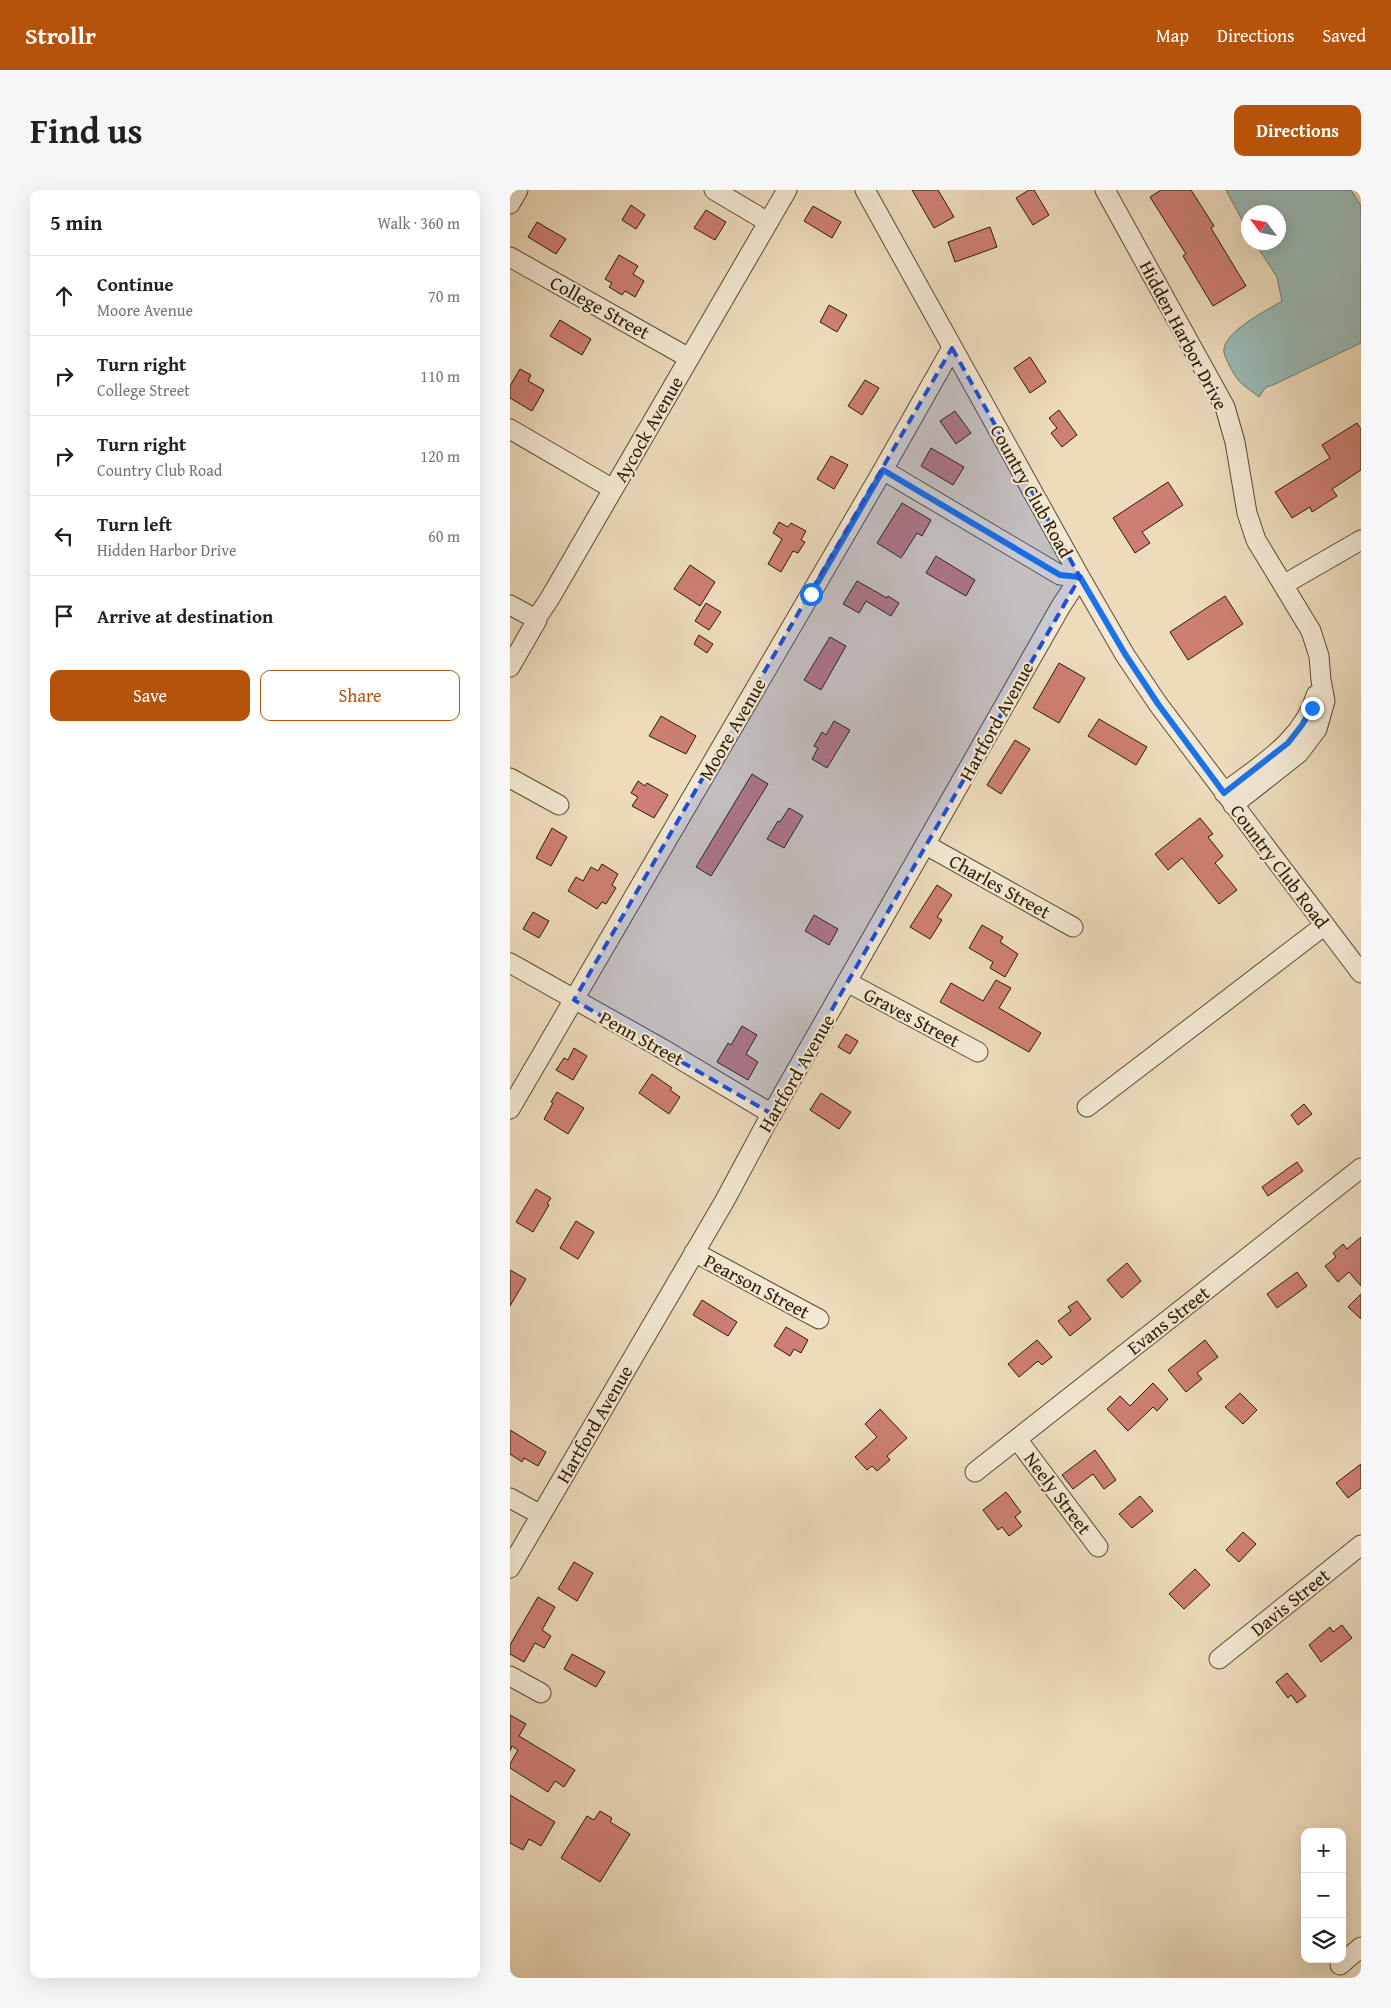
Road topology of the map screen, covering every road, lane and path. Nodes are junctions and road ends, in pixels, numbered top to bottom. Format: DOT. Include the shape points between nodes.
graph roads {
  1 [pos="518,190"];
  2 [pos="714,190"];
  3 [pos="788,190"];
  4 [pos="865,190"];
  5 [pos="1105,190"];
  6 [pos="510,204"];
  7 [pos="768,222"];
  8 [pos="510,256"];
  9 [pos="952,348"];
  10 [pos="689,358"];
  11 [pos="510,429"];
  12 [pos="883,470"];
  13 [pos="613,489"];
  14 [pos="1361,540"];
  15 [pos="1080,577"];
  16 [pos="1283,585"];
  17 [pos="510,605"];
  18 [pos="536,618"];
  19 [pos="510,667"];
  20 [pos="510,778"];
  21 [pos="1228,799"];
  22 [pos="559,805"];
  23 [pos="926,845"];
  24 [pos="1324,924"];
  25 [pos="1073,927"];
  26 [pos="510,963"];
  27 [pos="1361,973"];
  28 [pos="847,982"];
  29 [pos="574,1000"];
  30 [pos="978,1052"];
  31 [pos="1087,1107"];
  32 [pos="510,1109"];
  33 [pos="772,1114"];
  34 [pos="1361,1168"];
  35 [pos="694,1252"];
  36 [pos="819,1319"];
  37 [pos="1017,1439"];
  38 [pos="974,1472"];
  39 [pos="510,1498"];
  40 [pos="541,1515"];
  41 [pos="1361,1545"];
  42 [pos="1098,1547"];
  43 [pos="510,1568"];
  44 [pos="1219,1659"];
  45 [pos="510,1676"];
  46 [pos="541,1694"];
  47 [pos="1361,1947"];
  48 [pos="1340,1965"];
  1 -- 6 [label="street"];
  2 -- 7 [label="street"];
  3 -- 7 [label="street, Aycock Avenue"];
  4 -- 9 [label="street, Country Club Road"];
  5 -- 16 [label="street, Hidden Harbor Drive" via="1225,407 1247,513 1256,540"];
  7 -- 10 [label="street, Aycock Avenue"];
  8 -- 10 [label="street, College Street"];
  9 -- 12 [label="street, Moore Avenue"];
  9 -- 15 [label="street, Country Club Road"];
  10 -- 13 [label="street, Aycock Avenue"];
  11 -- 13 [label="street"];
  12 -- 15 [label="street" via="1060,575"];
  12 -- 29 [label="street, Moore Avenue"];
  13 -- 18 [label="street, Aycock Avenue"];
  14 -- 16 [label="street"];
  15 -- 21 [label="street, Country Club Road" via="1158,704"];
  15 -- 23 [label="street, Hartford Avenue"];
  16 -- 21 [label="street, Hidden Harbor Drive" via="1311,631 1319,656 1325,702 1317,729 1300,753"];
  17 -- 18 [label="street"];
  18 -- 19 [label="street, Aycock Avenue"];
  20 -- 22 [label="street"];
  21 -- 24 [label="street, Country Club Road"];
  23 -- 25 [label="street, Charles Street"];
  23 -- 28 [label="street, Hartford Avenue"];
  24 -- 27 [label="street, Country Club Road"];
  24 -- 31 [label="street"];
  26 -- 29 [label="street, Penn Street"];
  28 -- 30 [label="street, Graves Street"];
  28 -- 33 [label="street, Hartford Avenue"];
  29 -- 32 [label="street, Moore Avenue"];
  29 -- 33 [label="street, Penn Street"];
  33 -- 35 [label="street, Hartford Avenue"];
  34 -- 37 [label="street, Evans Street"];
  35 -- 36 [label="street, Pearson Street"];
  35 -- 40 [label="street, Hartford Avenue"];
  37 -- 38 [label="street, Evans Street"];
  37 -- 42 [label="street, Neely Street"];
  39 -- 40 [label="street"];
  40 -- 43 [label="street, Hartford Avenue"];
  41 -- 44 [label="street, Davis Street"];
  45 -- 46 [label="street"];
  47 -- 48 [label="street"];
}
